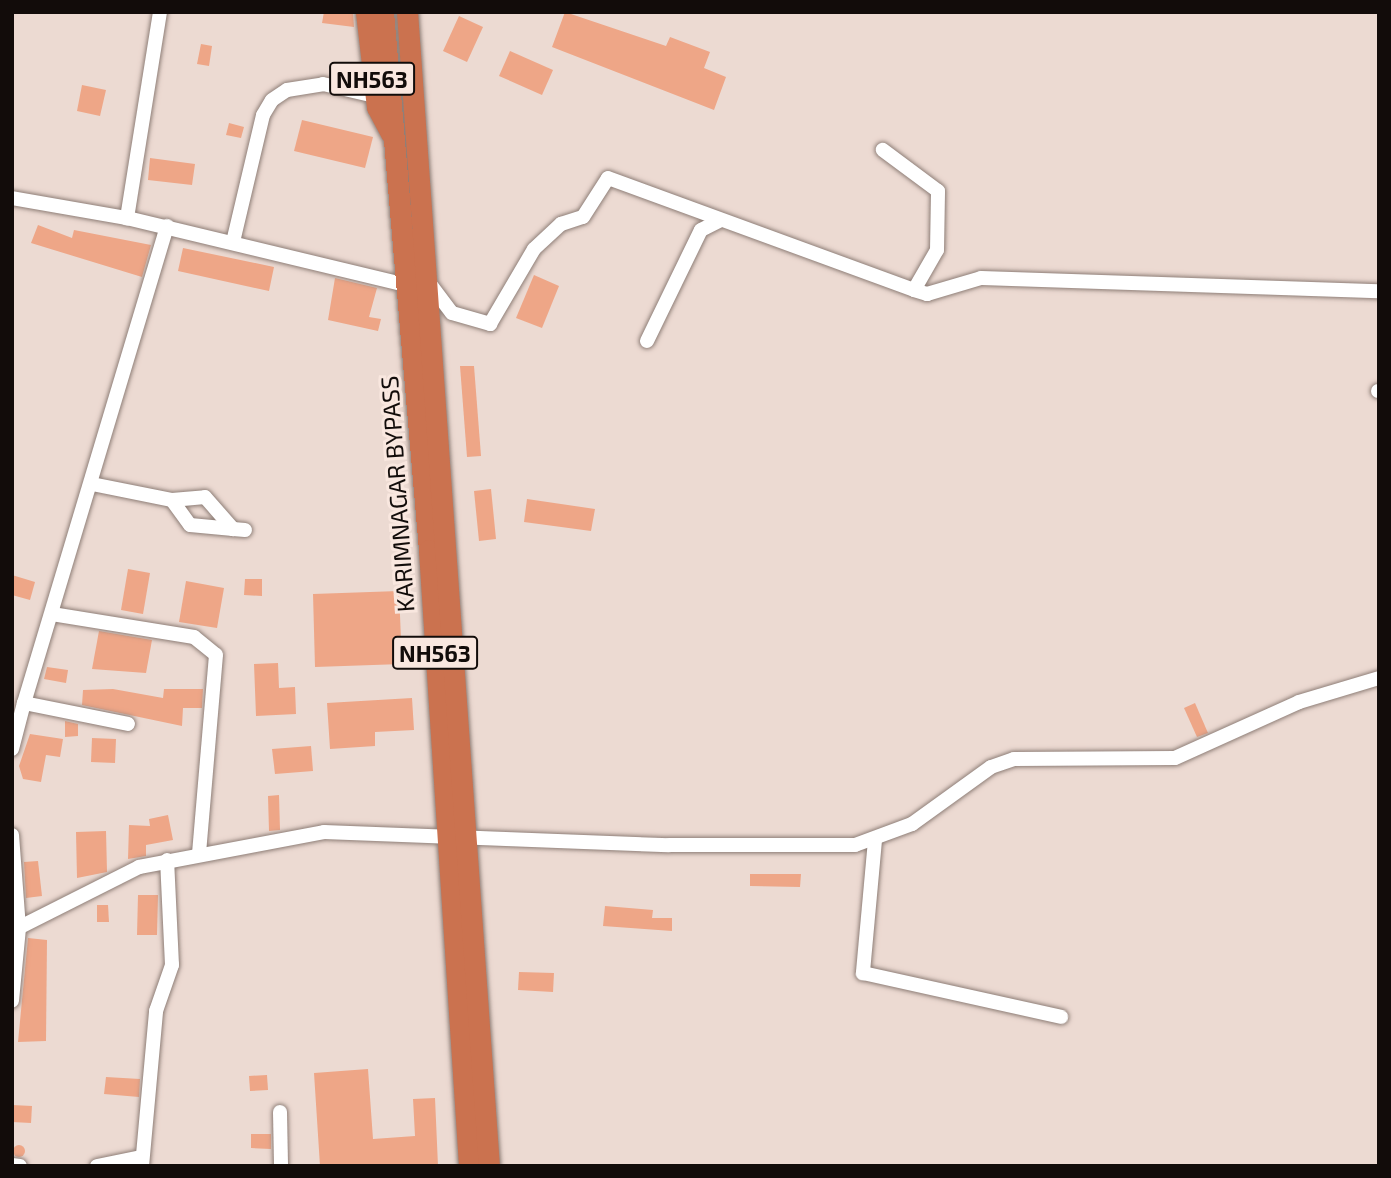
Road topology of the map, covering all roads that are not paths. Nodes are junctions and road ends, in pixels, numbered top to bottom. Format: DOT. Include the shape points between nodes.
graph roads {
  1 [pos="160,12"];
  2 [pos="366,12"];
  3 [pos="383,12"];
  4 [pos="407,12"];
  5 [pos="375,96"];
  6 [pos="395,141"];
  7 [pos="883,150"];
  8 [pos="12,198"];
  9 [pos="127,218"];
  10 [pos="719,221"];
  11 [pos="167,226"];
  12 [pos="233,242"];
  13 [pos="429,284"];
  14 [pos="407,285"];
  15 [pos="914,290"];
  16 [pos="1379,291"];
  17 [pos="647,341"];
  18 [pos="92,484"];
  19 [pos="172,500"];
  20 [pos="52,614"];
  21 [pos="1379,678"];
  22 [pos="24,703"];
  23 [pos="128,724"];
  24 [pos="12,749"];
  25 [pos="12,835"];
  26 [pos="455,839"];
  27 [pos="875,840"];
  28 [pos="199,852"];
  29 [pos="167,860"];
  30 [pos="16,930"];
  31 [pos="12,1001"];
  32 [pos="1061,1017"];
  33 [pos="280,1112"];
  34 [pos="142,1161"];
  35 [pos="12,1165"];
  36 [pos="20,1166"];
  37 [pos="97,1166"];
  38 [pos="281,1166"];
  39 [pos="469,1166"];
  40 [pos="489,1166"];
  1 -- 9 [label="street"];
  2 -- 5 [label="highway, NH563"];
  3 -- 6 [label="highway, KARIMNAGAR BYPASS"];
  4 -- 13 [label="highway, NH563"];
  5 -- 6 [label="highway, NH563"];
  5 -- 12 [label="street" via="323,84 287,90 272,100 262,115"];
  6 -- 14 [label="highway, KARIMNAGAR BYPASS / NH563"];
  7 -- 15 [label="street" via="938,191 937,250"];
  8 -- 9 [label="street"];
  9 -- 11 [label="street"];
  10 -- 13 [label="street" via="608,178 583,216 561,224 534,248 490,324 452,313"];
  10 -- 15 [label="street"];
  10 -- 17 [label="street" via="701,230"];
  11 -- 12 [label="street"];
  11 -- 18 [label="street"];
  12 -- 14 [label="street"];
  13 -- 26 [label="highway, KARIMNAGAR BYPASS / NH563" via="463,806"];
  14 -- 26 [label="highway, KARIMNAGAR BYPASS / NH563"];
  15 -- 16 [label="street" via="927,294 981,278"];
  18 -- 19 [label="street"];
  18 -- 20 [label="street"];
  19 -- 19 [label="street" via="205,497 239,529 190,525"];
  20 -- 22 [label="street"];
  20 -- 28 [label="street" via="194,637 216,655"];
  21 -- 27 [label="street" via="1299,702 1175,758 1014,759"];
  22 -- 23 [label="street"];
  22 -- 24 [label="street"];
  25 -- 30 [label="street"];
  26 -- 27 [label="street" via="528,836 802,848"];
  26 -- 28 [label="street" via="324,832"];
  26 -- 39 [label="highway, KARIMNAGAR BYPASS / NH563"];
  26 -- 40 [label="highway, KARIMNAGAR BYPASS / NH563"];
  27 -- 32 [label="street" via="863,973"];
  28 -- 29 [label="street"];
  29 -- 30 [label="street" via="139,867"];
  29 -- 34 [label="street" via="172,965 154,1022"];
  30 -- 31 [label="street"];
  33 -- 38 [label="street"];
  34 -- 37 [label="street"];
  35 -- 36 [label="street"];
}
